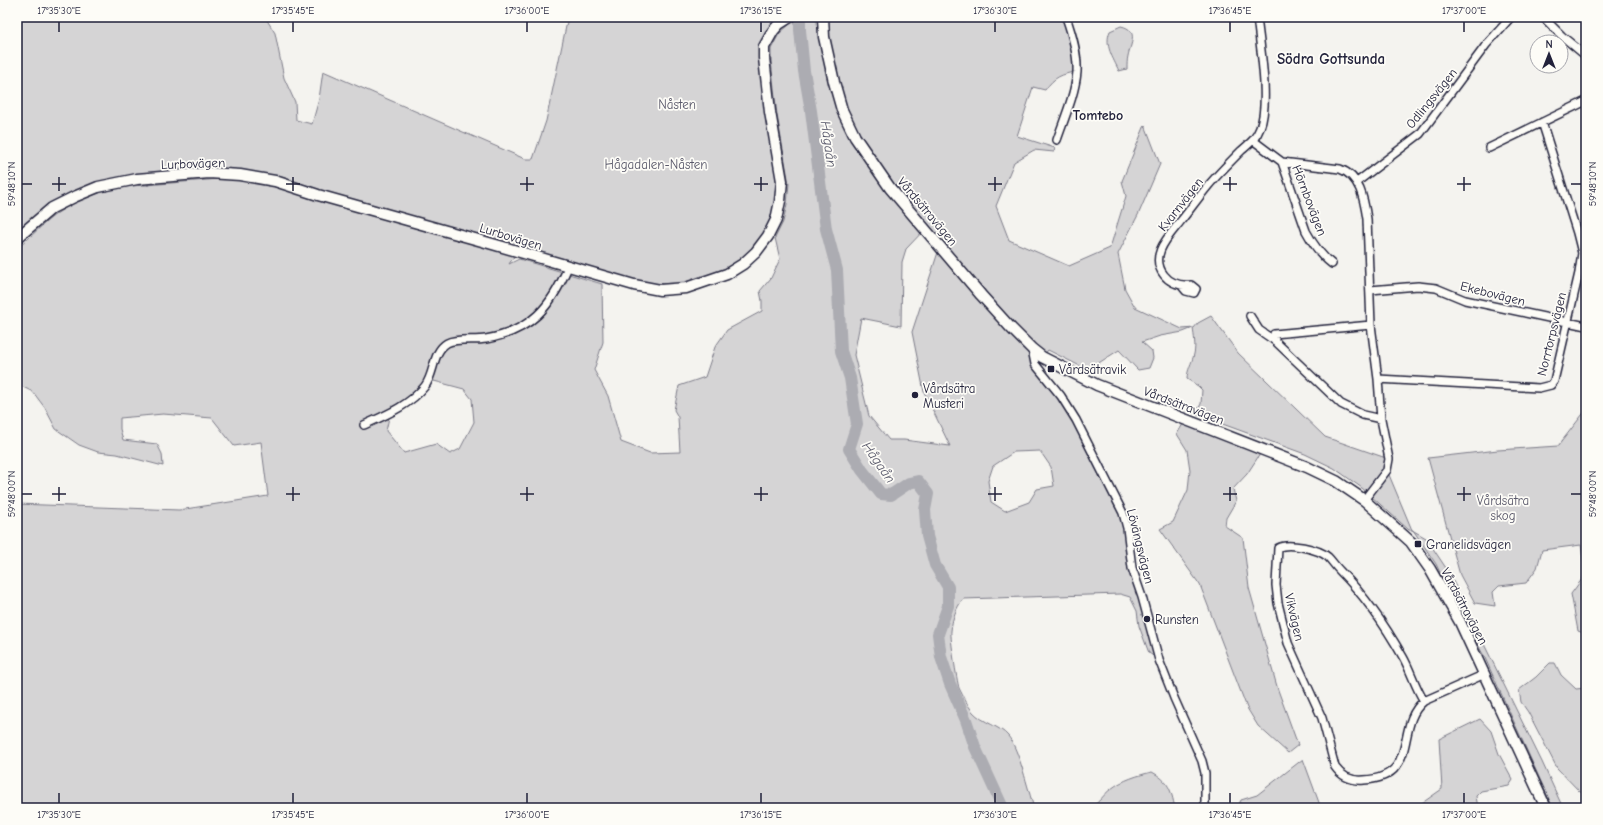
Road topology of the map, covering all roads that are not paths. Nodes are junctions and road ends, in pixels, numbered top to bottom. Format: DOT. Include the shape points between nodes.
graph roads {
  1 [pos="790,17"];
  2 [pos="823,17"];
  3 [pos="1066,17"];
  4 [pos="1257,17"];
  5 [pos="1511,17"];
  6 [pos="1543,17"];
  7 [pos="1586,56"];
  8 [pos="1586,101"];
  9 [pos="1542,122"];
  10 [pos="1057,140"];
  11 [pos="1254,141"];
  12 [pos="1489,148"];
  13 [pos="1282,162"];
  14 [pos="1358,182"];
  15 [pos="17,238"];
  16 [pos="1332,264"];
  17 [pos="568,267"];
  18 [pos="1181,285"];
  19 [pos="1370,290"];
  20 [pos="1250,316"];
  21 [pos="1567,322"];
  22 [pos="1371,325"];
  23 [pos="1586,326"];
  24 [pos="1275,341"];
  25 [pos="1032,349"];
  26 [pos="1378,379"];
  27 [pos="1381,418"];
  28 [pos="364,425"];
  29 [pos="1364,500"];
  30 [pos="1485,674"];
  31 [pos="1424,701"];
  32 [pos="1204,808"];
  33 [pos="1546,808"];
  1 -- 17 [label="street, Lurbovägen" via="772,31 764,47 770,112 782,182 776,220 756,252 727,274 686,288 668,291 634,285"];
  2 -- 25 [label="street, Vårdsätravägen" via="828,60 842,110 855,137 890,188 981,296"];
  3 -- 10 [label="street" via="1076,54 1077,71"];
  4 -- 11 [label="street" via="1265,103 1263,119"];
  5 -- 14 [label="street, Odlingsvägen" via="1486,45 1420,134"];
  6 -- 7 [label="street"];
  8 -- 9 [label="street"];
  9 -- 12 [label="street"];
  9 -- 21 [label="street, Norrtorpsvägen" via="1581,248 1579,273"];
  11 -- 13 [label="street"];
  11 -- 18 [label="street, Kvarnvägen" via="1208,186 1163,244 1158,257 1160,271 1167,279"];
  13 -- 14 [label="street" via="1340,169"];
  13 -- 16 [label="street, Hörnbovägen" via="1306,231 1323,258"];
  14 -- 19 [label="street" via="1366,208"];
  15 -- 17 [label="street, Lurbovägen" via="52,208 74,196 137,179 209,173 240,175 275,182"];
  17 -- 28 [label="street" via="560,287 538,316 523,327 504,334 447,343 438,352 431,375 419,392 390,414"];
  19 -- 21 [label="street, Ekebovägen" via="1418,286 1436,288 1465,300"];
  19 -- 22 [label="street"];
  20 -- 24 [label="street" via="1258,330"];
  21 -- 23 [label="street, Ekebovägen"];
  21 -- 26 [label="street, Norrtorpsvägen" via="1554,381 1545,388"];
  22 -- 24 [label="street" via="1274,334"];
  22 -- 26 [label="street"];
  24 -- 27 [label="street" via="1341,404 1363,414"];
  25 -- 29 [label="street, Vårdsätravägen" via="1042,357 1097,384 1307,467 1336,481"];
  25 -- 32 [label="street, Lövängsvägen" via="1035,364 1061,396 1076,420 1123,513 1132,568 1159,660 1202,761 1205,772"];
  26 -- 27 [label="street"];
  27 -- 29 [label="street" via="1389,459 1387,470"];
  29 -- 30 [label="street, Vårdsätravägen" via="1411,542 1430,569"];
  30 -- 31 [label="street"];
  30 -- 33 [label="street, Vårdsätravägen"];
  31 -- 31 [label="street, Vikvägen" via="1417,707 1411,722 1402,758 1391,772 1374,780 1346,778 1338,772 1322,718 1288,643 1276,585 1278,548 1283,545 1300,546 1327,556 1352,582 1372,607 1404,658"];
}
